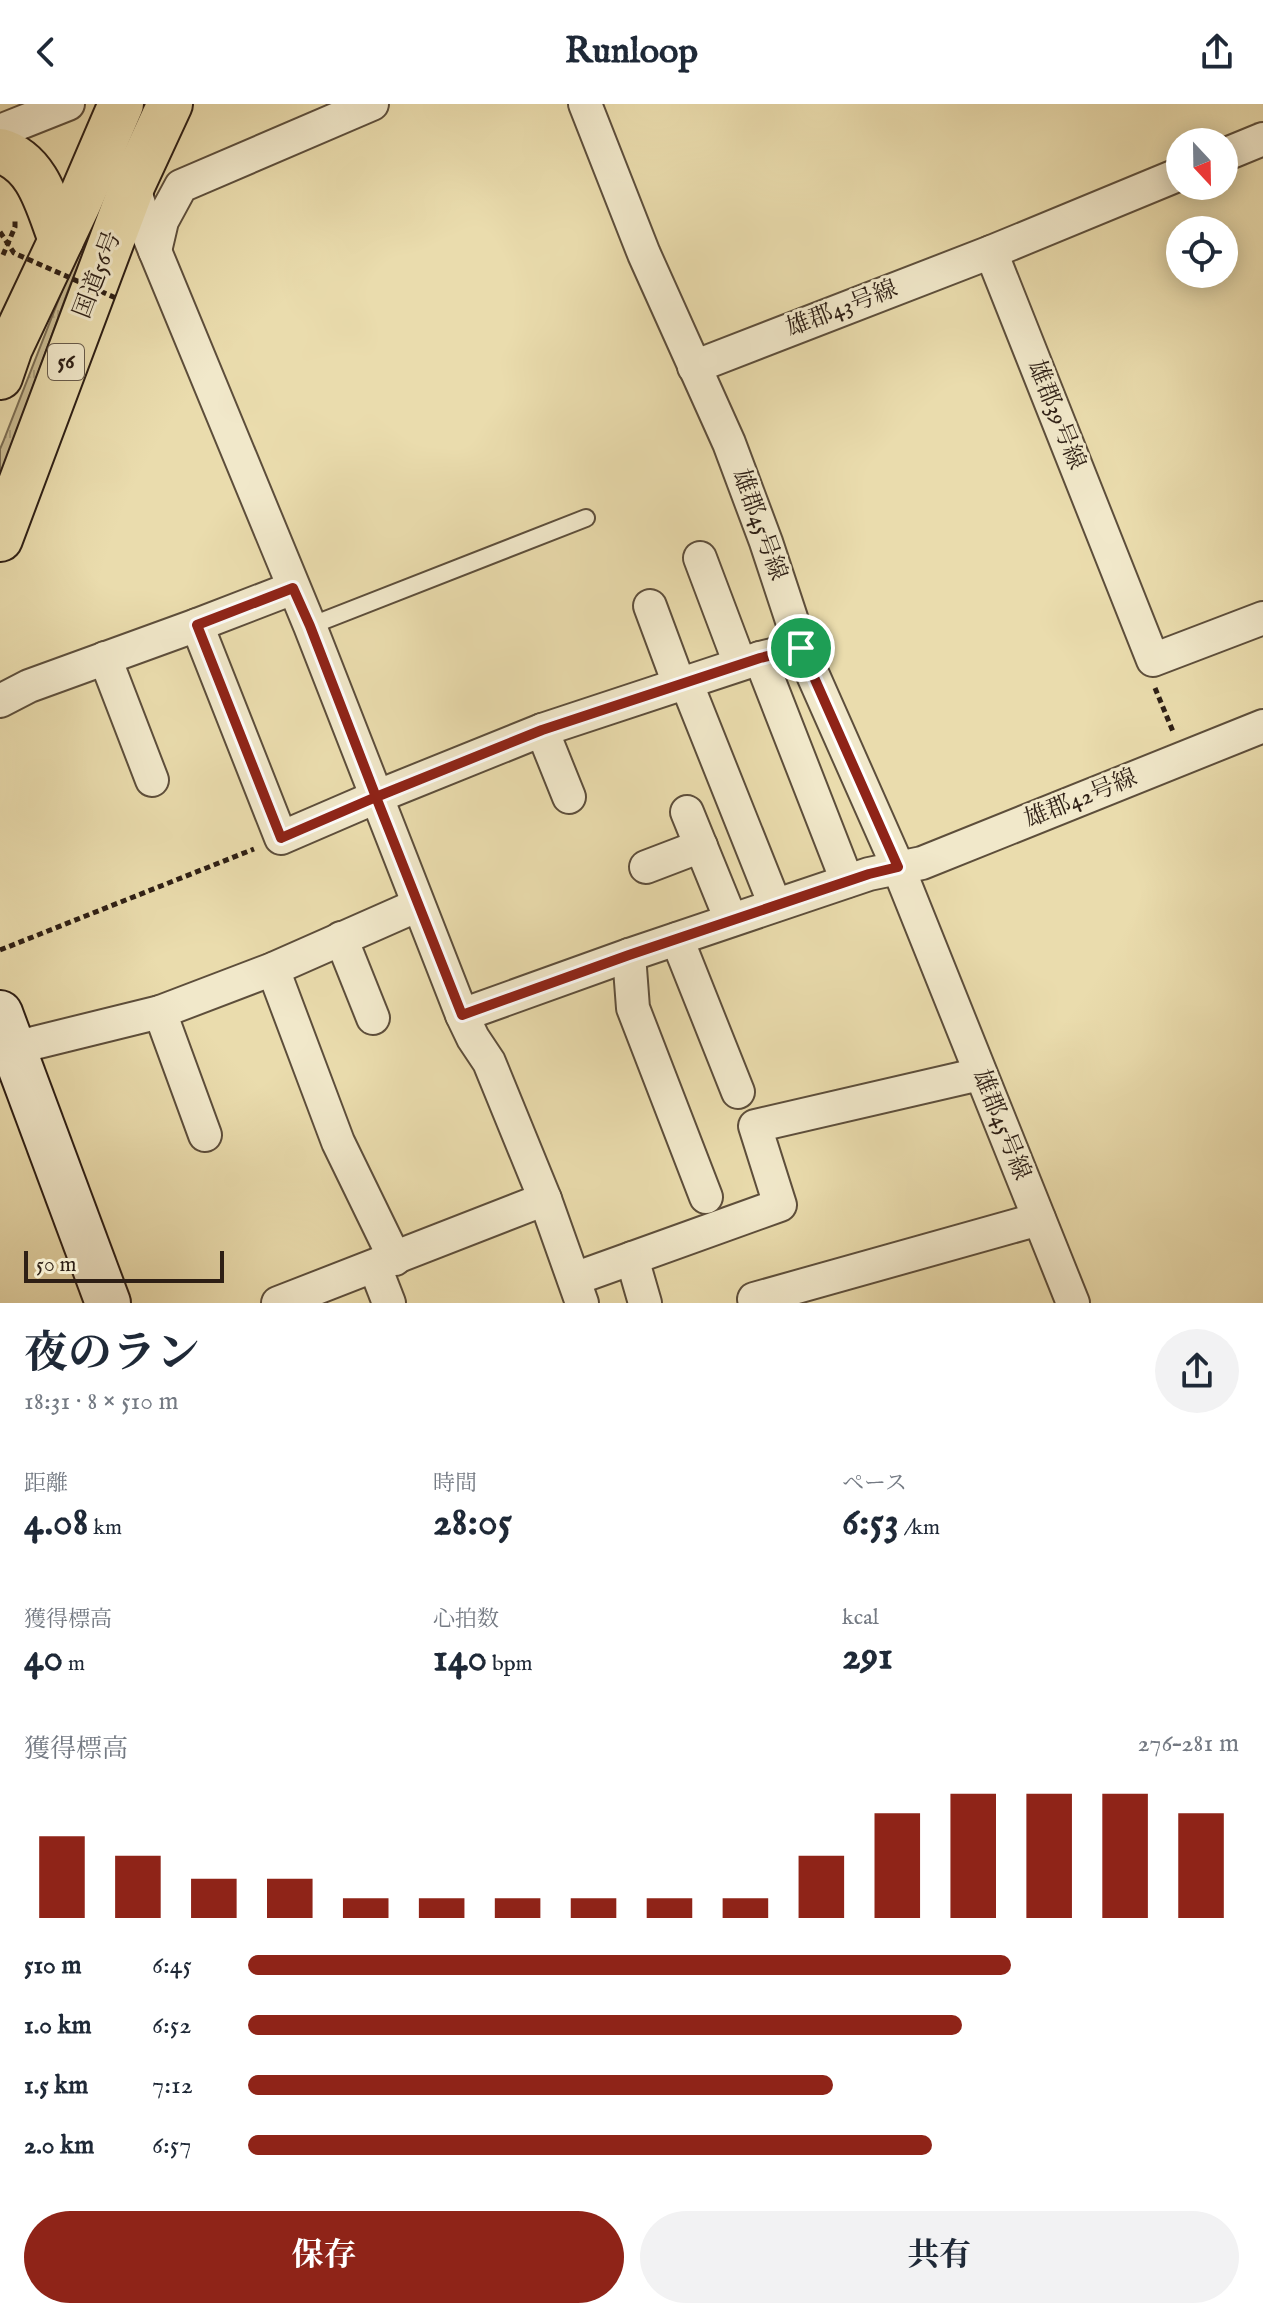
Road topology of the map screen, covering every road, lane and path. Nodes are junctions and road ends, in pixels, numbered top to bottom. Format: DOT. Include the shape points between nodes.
graph roads {
  1 [pos="68,104"];
  2 [pos="121,104"];
  3 [pos="170,104"];
  4 [pos="372,104"];
  5 [pos="585,104"];
  6 [pos="0,131"];
  7 [pos="1263,139"];
  8 [pos="1238,149"];
  9 [pos="0,151"];
  10 [pos="1166,180"];
  11 [pos="175,196"];
  12 [pos="137,200"];
  13 [pos="14,215"];
  14 [pos="0,232"];
  15 [pos="61,240"];
  16 [pos="155,251"];
  17 [pos="991,252"];
  18 [pos="3,255"];
  19 [pos="118,299"];
  20 [pos="694,367"];
  21 [pos="0,377"];
  22 [pos="586,518"];
  23 [pos="0,539"];
  24 [pos="700,558"];
  25 [pos="293,588"];
  26 [pos="650,606"];
  27 [pos="1263,618"];
  28 [pos="197,625"];
  29 [pos="310,626"];
  30 [pos="801,648"];
  31 [pos="105,658"];
  32 [pos="1153,660"];
  33 [pos="750,661"];
  34 [pos="683,683"];
  35 [pos="0,701"];
  36 [pos="1263,726"];
  37 [pos="542,730"];
  38 [pos="1184,758"];
  39 [pos="152,780"];
  40 [pos="376,797"];
  41 [pos="569,797"];
  42 [pos="687,812"];
  43 [pos="281,838"];
  44 [pos="701,846"];
  45 [pos="646,867"];
  46 [pos="898,867"];
  47 [pos="847,881"];
  48 [pos="418,905"];
  49 [pos="775,905"];
  50 [pos="731,920"];
  51 [pos="341,938"];
  52 [pos="677,939"];
  53 [pos="0,950"];
  54 [pos="629,955"];
  55 [pos="273,969"];
  56 [pos="160,1012"];
  57 [pos="462,1015"];
  58 [pos="373,1018"];
  59 [pos="7,1030"];
  60 [pos="980,1074"];
  61 [pos="738,1092"];
  62 [pos="205,1135"];
  63 [pos="706,1197"];
  64 [pos="545,1199"];
  65 [pos="1039,1219"];
  66 [pos="632,1258"];
  67 [pos="385,1263"];
  68 [pos="578,1291"];
  69 [pos="338,1292"];
  70 [pos="754,1299"];
  71 [pos="108,1303"];
  72 [pos="278,1303"];
  73 [pos="389,1303"];
  74 [pos="645,1303"];
  75 [pos="1073,1303"];
  1 -- 6 [label="street"];
  2 -- 15 [label="highway, 国道56号 / 56"];
  3 -- 12 [label="highway, 国道56号 / 56"];
  4 -- 11 [label="street" via="181,186"];
  5 -- 20 [label="street, 雄郡45号線"];
  7 -- 8 [label="street"];
  9 -- 15 [label="highway" via="32,171"];
  10 -- 17 [label="street"];
  11 -- 12 [label="street"];
  11 -- 16 [label="street"];
  12 -- 16 [label="street"];
  12 -- 23 [label="highway, 国道56号 / 56" via="108,251"];
  13 -- 18 [label="path" via="15,227"];
  14 -- 19 [label="path, bridge" via="14,253"];
  15 -- 21 [label="highway, 国道56号 / 56"];
  16 -- 25 [label="street"];
  17 -- 20 [label="street, 雄郡43号線"];
  17 -- 32 [label="street, 雄郡39号線"];
  20 -- 30 [label="street, 雄郡45号線" via="729,443"];
  22 -- 29 [label="lane"];
  24 -- 33 [label="street"];
  25 -- 28 [label="street"];
  25 -- 29 [label="street"];
  26 -- 34 [label="street"];
  27 -- 32 [label="street"];
  28 -- 31 [label="street"];
  28 -- 43 [label="street"];
  29 -- 40 [label="street"];
  30 -- 33 [label="street"];
  30 -- 46 [label="street, 雄郡45号線"];
  31 -- 35 [label="street"];
  31 -- 39 [label="street"];
  32 -- 38 [label="path" via="1151,677"];
  33 -- 34 [label="street"];
  33 -- 47 [label="street"];
  34 -- 37 [label="street"];
  34 -- 49 [label="street"];
  36 -- 38 [label="street, 雄郡42号線"];
  37 -- 40 [label="street"];
  37 -- 41 [label="street"];
  38 -- 46 [label="street, 雄郡42号線" via="922,863"];
  40 -- 43 [label="street"];
  40 -- 48 [label="street"];
  42 -- 44 [label="street"];
  43 -- 53 [label="path"];
  44 -- 45 [label="street"];
  44 -- 50 [label="street"];
  46 -- 47 [label="street, 雄郡42号線"];
  46 -- 60 [label="street, 雄郡45号線"];
  47 -- 49 [label="street, 雄郡42号線"];
  48 -- 51 [label="street"];
  48 -- 57 [label="street"];
  49 -- 50 [label="street, 雄郡42号線"];
  50 -- 52 [label="street, 雄郡42号線"];
  51 -- 55 [label="street"];
  51 -- 58 [label="street"];
  52 -- 54 [label="street, 雄郡42号線"];
  52 -- 61 [label="street"];
  54 -- 57 [label="street, 雄郡42号線"];
  54 -- 63 [label="street" via="633,1008"];
  55 -- 56 [label="street"];
  55 -- 67 [label="street"];
  56 -- 59 [label="street"];
  56 -- 62 [label="street"];
  57 -- 64 [label="street" via="489,1062"];
  59 -- 71 [label="main road"];
  60 -- 65 [label="street, 雄郡45号線"];
  60 -- 66 [label="street" via="755,1126 780,1205"];
  64 -- 67 [label="street"];
  64 -- 68 [label="street"];
  65 -- 70 [label="street"];
  65 -- 75 [label="street, 雄郡45号線"];
  66 -- 68 [label="street"];
  66 -- 74 [label="street"];
  67 -- 69 [label="street"];
  67 -- 73 [label="street"];
  69 -- 72 [label="street"];
}
